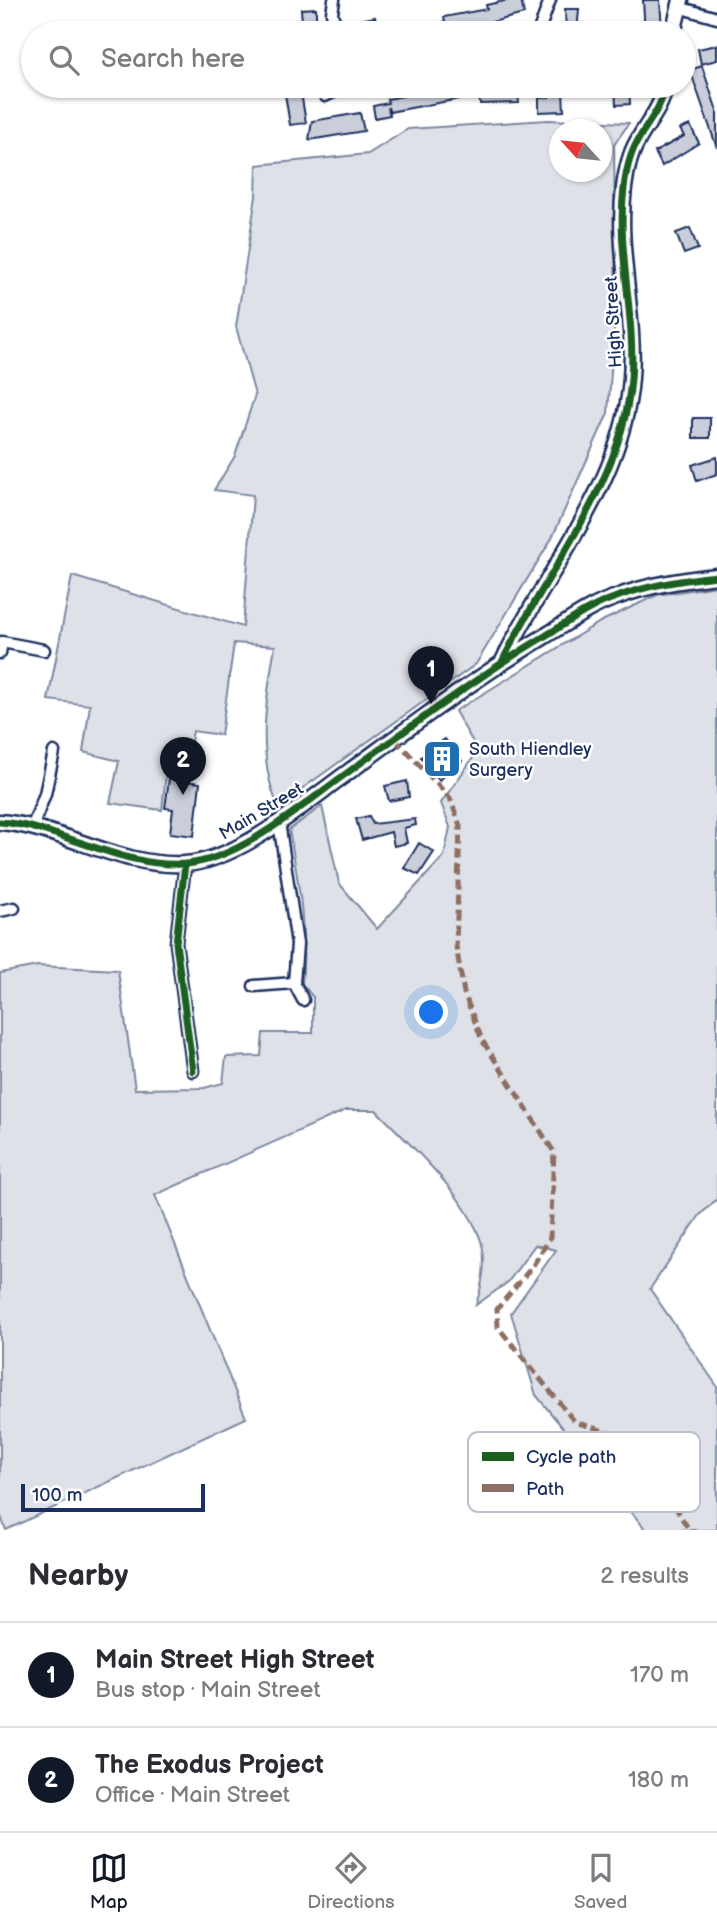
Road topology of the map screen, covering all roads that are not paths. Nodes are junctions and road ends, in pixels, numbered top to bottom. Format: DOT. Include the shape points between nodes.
graph roads {
  1 [pos="334,0"];
  2 [pos="550,0"];
  3 [pos="680,4"];
  4 [pos="717,18"];
  5 [pos="334,21"];
  6 [pos="542,21"];
  7 [pos="661,98"];
  8 [pos="717,576"];
  9 [pos="44,650"];
  10 [pos="0,653"];
  11 [pos="502,662"];
  12 [pos="54,752"];
  13 [pos="0,822"];
  14 [pos="279,822"];
  15 [pos="32,828"];
  16 [pos="185,864"];
  17 [pos="14,908"];
  18 [pos="0,911"];
  19 [pos="294,983"];
  20 [pos="254,986"];
  21 [pos="303,1000"];
  22 [pos="192,1070"];
  1 -- 5 [label="street"];
  2 -- 6 [label="street"];
  3 -- 4 [label="street"];
  7 -- 11 [label="street, High Street" via="632,152 624,189 632,342 625,416 597,489"];
  8 -- 11 [label="street, Main Street" via="650,586 611,598"];
  9 -- 10 [label="street" via="2,642"];
  11 -- 14 [label="street, Main Street"];
  12 -- 15 [label="street"];
  13 -- 15 [label="street, Main Street"];
  14 -- 16 [label="street, Main Street" via="215,856"];
  14 -- 19 [label="street" via="297,944"];
  15 -- 16 [label="street, Main Street" via="146,861"];
  16 -- 22 [label="street" via="176,943"];
  17 -- 18 [label="street"];
  19 -- 20 [label="street"];
  19 -- 21 [label="street"];
}
